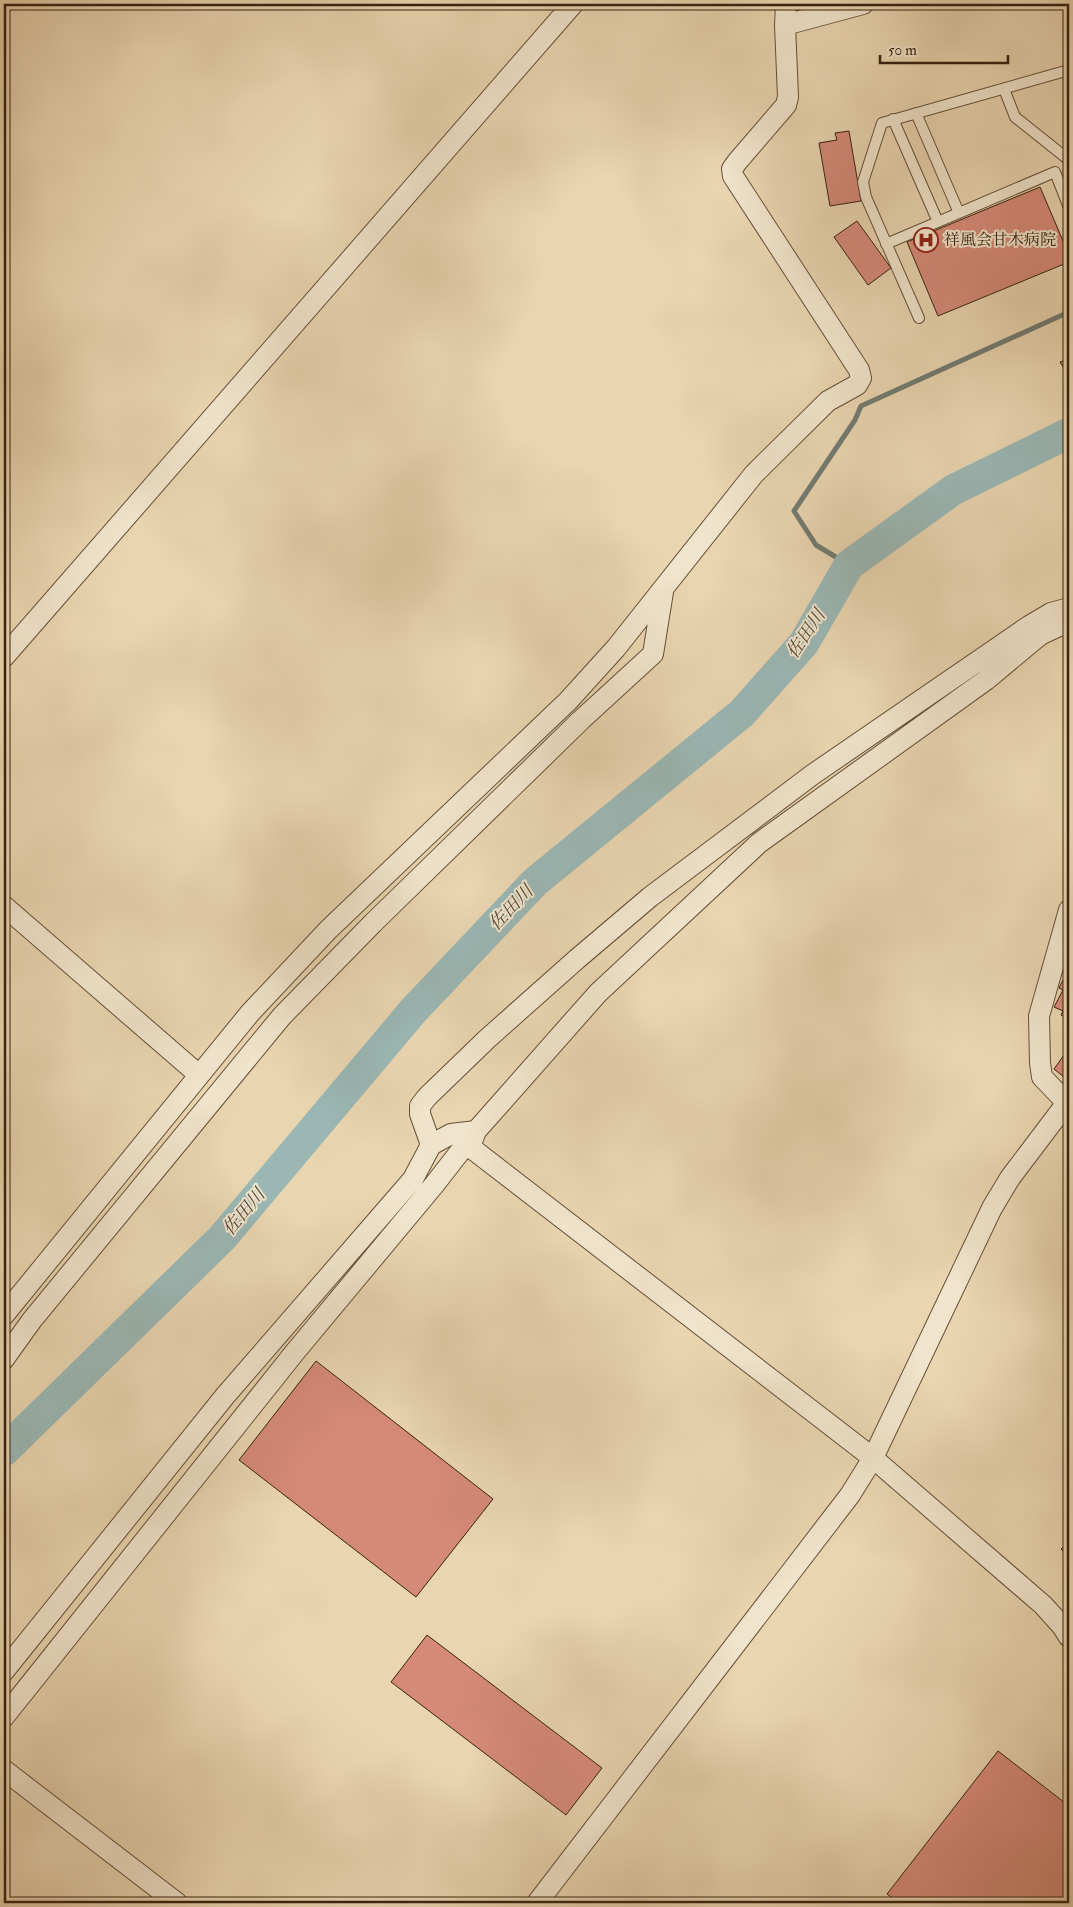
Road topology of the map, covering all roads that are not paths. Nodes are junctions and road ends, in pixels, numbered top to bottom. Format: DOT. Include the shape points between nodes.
graph roads {
  1 [pos="573,4"];
  2 [pos="786,4"];
  3 [pos="863,4"];
  4 [pos="785,25"];
  5 [pos="1069,70"];
  6 [pos="1004,89"];
  7 [pos="916,113"];
  8 [pos="893,120"];
  9 [pos="1069,160"];
  10 [pos="1069,208"];
  11 [pos="959,213"];
  12 [pos="938,222"];
  13 [pos="886,244"];
  14 [pos="919,318"];
  15 [pos="663,590"];
  16 [pos="1069,608"];
  17 [pos="1069,624"];
  18 [pos="4,656"];
  19 [pos="4,906"];
  20 [pos="1069,910"];
  21 [pos="199,1075"];
  22 [pos="1068,1101"];
  23 [pos="476,1131"];
  24 [pos="431,1144"];
  25 [pos="4,1315"];
  26 [pos="4,1359"];
  27 [pos="873,1458"];
  28 [pos="1069,1637"];
  29 [pos="4,1671"];
  30 [pos="4,1717"];
  31 [pos="4,1770"];
  32 [pos="177,1903"];
  33 [pos="537,1903"];
  1 -- 18 [label="street"];
  2 -- 4 [label="street"];
  3 -- 4 [label="street"];
  4 -- 15 [label="street" via="786,105 737,162 732,169 733,176 859,370 861,378 857,384 828,401 754,474"];
  5 -- 6 [label="lane"];
  6 -- 7 [label="lane"];
  6 -- 9 [label="lane" via="1015,117"];
  7 -- 8 [label="lane"];
  7 -- 11 [label="lane"];
  8 -- 12 [label="lane"];
  8 -- 13 [label="lane" via="882,123 864,182 866,197"];
  10 -- 11 [label="lane" via="1054,172"];
  11 -- 12 [label="lane"];
  12 -- 13 [label="lane"];
  13 -- 14 [label="lane"];
  15 -- 21 [label="street" via="568,701 328,930 250,1013"];
  15 -- 26 [label="street" via="653,654 539,761 282,1016 32,1320"];
  16 -- 24 [label="street" via="1051,613 1029,626 812,775 650,897 487,1039 427,1097 420,1106 420,1114"];
  17 -- 23 [label="street" via="1040,635 986,680 759,843 598,993"];
  19 -- 21 [label="street"];
  20 -- 22 [label="street" via="1039,1016 1042,1077"];
  21 -- 25 [label="street"];
  22 -- 27 [label="street" via="1010,1178 992,1208"];
  23 -- 24 [label="street" via="451,1134"];
  23 -- 27 [label="street" via="470,1147"];
  23 -- 30 [label="street"];
  24 -- 29 [label="street" via="413,1179 225,1396"];
  27 -- 28 [label="street" via="1043,1605"];
  27 -- 33 [label="street" via="850,1495"];
  31 -- 32 [label="street"];
}
